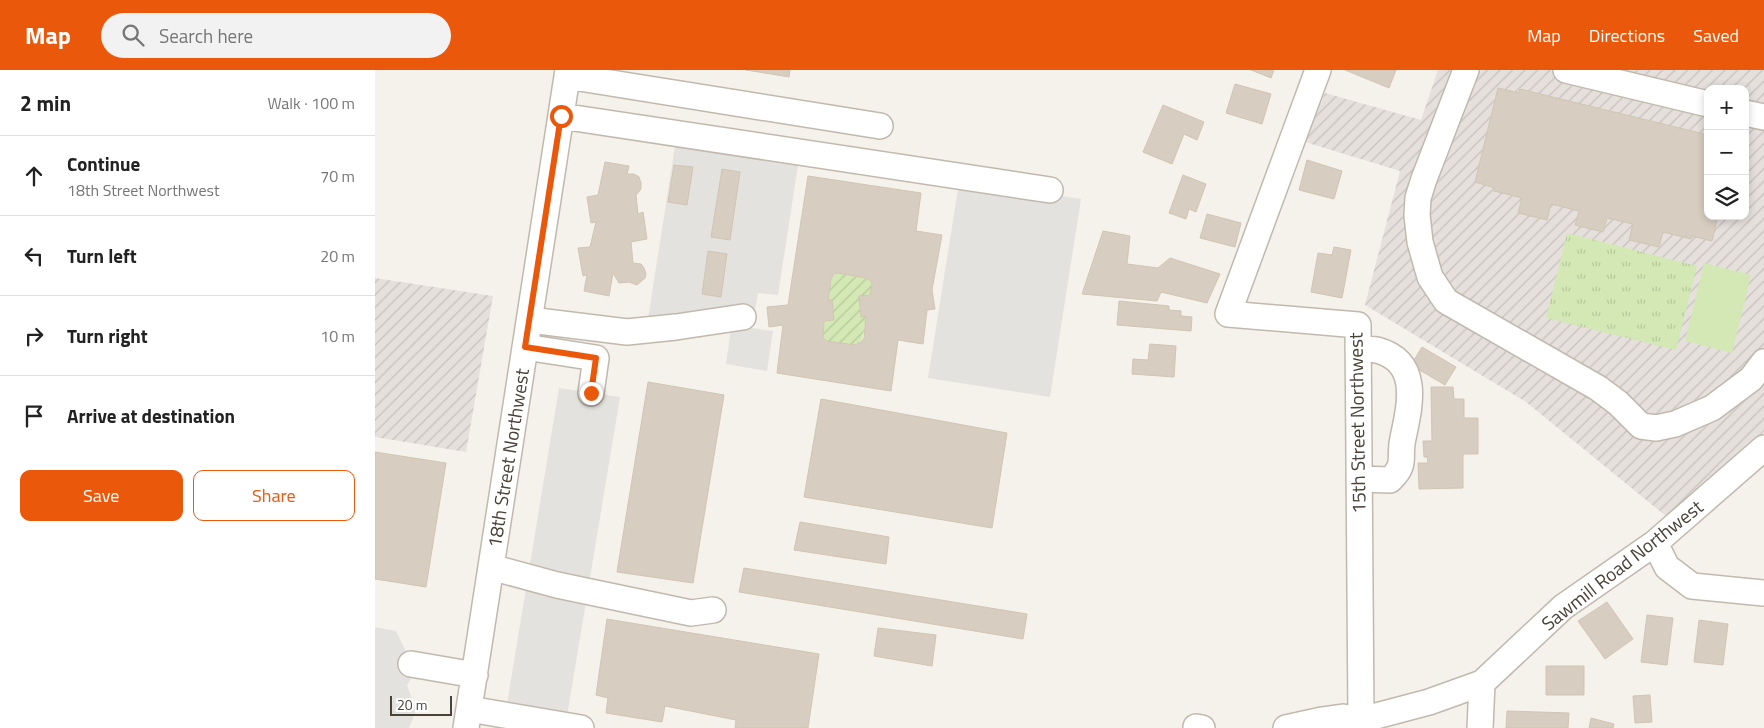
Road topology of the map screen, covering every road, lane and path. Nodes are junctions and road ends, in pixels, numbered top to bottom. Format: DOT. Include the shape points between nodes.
graph roads {
  1 [pos="1318,70"];
  2 [pos="1466,70"];
  3 [pos="1566,70"];
  4 [pos="568,73"];
  5 [pos="1704,103"];
  6 [pos="1749,114"];
  7 [pos="561,116"];
  8 [pos="1764,117"];
  9 [pos="880,126"];
  10 [pos="1050,190"];
  11 [pos="743,317"];
  12 [pos="530,320"];
  13 [pos="525,347"];
  14 [pos="1358,350"];
  15 [pos="1764,362"];
  16 [pos="591,393"];
  17 [pos="1764,448"];
  18 [pos="1359,479"];
  19 [pos="1655,543"];
  20 [pos="491,566"];
  21 [pos="1764,593"];
  22 [pos="713,610"];
  23 [pos="411,664"];
  24 [pos="475,675"];
  25 [pos="1482,683"];
  26 [pos="468,719"];
  27 [pos="1359,724"];
  28 [pos="581,728"];
  29 [pos="1286,728"];
  30 [pos="1480,728"];
  1 -- 14 [label="street, 15th Street Northwest" via="1228,314 1358,325"];
  2 -- 15 [label="street" via="1418,198 1420,242 1430,277 1446,301 1598,388 1641,426 1656,428 1675,424 1712,408 1751,379"];
  3 -- 5 [label="street"];
  4 -- 7 [label="street, 18th Street Northwest"];
  4 -- 9 [label="street"];
  6 -- 8 [label="street"];
  7 -- 10 [label="street"];
  7 -- 12 [label="street, 18th Street Northwest"];
  11 -- 12 [label="street" via="627,332"];
  12 -- 13 [label="street, 18th Street Northwest"];
  13 -- 16 [label="street" via="596,358"];
  13 -- 20 [label="street, 18th Street Northwest"];
  14 -- 18 [label="street, 15th Street Northwest"];
  14 -- 18 [label="street" via="1377,350 1393,358 1403,365 1409,384 1408,415 1399,472 1390,480"];
  17 -- 19 [label="street, Sawmill Road Northwest"];
  18 -- 27 [label="street, 15th Street Northwest"];
  19 -- 21 [label="street" via="1667,566 1692,586"];
  19 -- 25 [label="street, Sawmill Road Northwest" via="1563,607"];
  20 -- 22 [label="street" via="557,585 691,614"];
  20 -- 24 [label="street, 18th Street Northwest"];
  23 -- 24 [label="street"];
  24 -- 26 [label="street, 18th Street Northwest"];
  25 -- 27 [label="street, Sawmill Road Northwest"];
  25 -- 30 [label="street"];
  26 -- 28 [label="street"];
  27 -- 29 [label="street, Sawmill Road Northwest" via="1336,718"];
}
